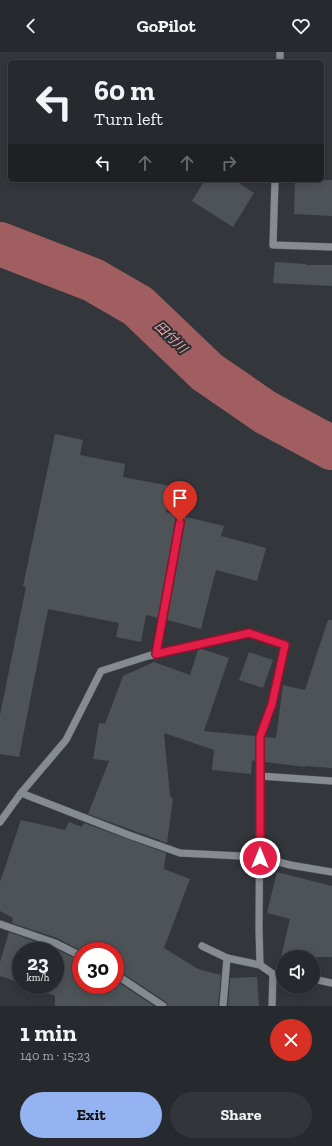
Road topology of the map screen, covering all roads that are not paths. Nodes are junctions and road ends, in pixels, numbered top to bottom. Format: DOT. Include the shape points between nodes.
graph roads {
  1 [pos="275,182"];
  2 [pos="332,247"];
  3 [pos="183,507"];
  4 [pos="156,654"];
  5 [pos="260,776"];
  6 [pos="332,781"];
  7 [pos="21,792"];
  8 [pos="0,822"];
  9 [pos="260,858"];
  10 [pos="332,872"];
  11 [pos="0,924"];
  12 [pos="202,946"];
  13 [pos="72,952"];
  14 [pos="227,958"];
  15 [pos="260,965"];
  16 [pos="273,974"];
  17 [pos="276,974"];
  18 [pos="124,980"];
  19 [pos="320,981"];
  20 [pos="332,984"];
  21 [pos="163,1006"];
  22 [pos="223,1006"];
  23 [pos="272,1006"];
  1 -- 2 [label="street" via="273,245"];
  3 -- 4 [label="street"];
  4 -- 5 [label="street" via="249,633 285,645 272,704 260,737"];
  4 -- 7 [label="street" via="101,671 66,740"];
  5 -- 6 [label="street"];
  5 -- 9 [label="street"];
  7 -- 8 [label="street"];
  7 -- 9 [label="street" via="180,853"];
  9 -- 10 [label="street"];
  9 -- 15 [label="street"];
  11 -- 13 [label="street"];
  12 -- 14 [label="street"];
  14 -- 15 [label="street"];
  14 -- 22 [label="street"];
  15 -- 16 [label="street"];
  16 -- 17 [label="street"];
  16 -- 23 [label="street"];
  18 -- 21 [label="street"];
  19 -- 20 [label="street"];
}
